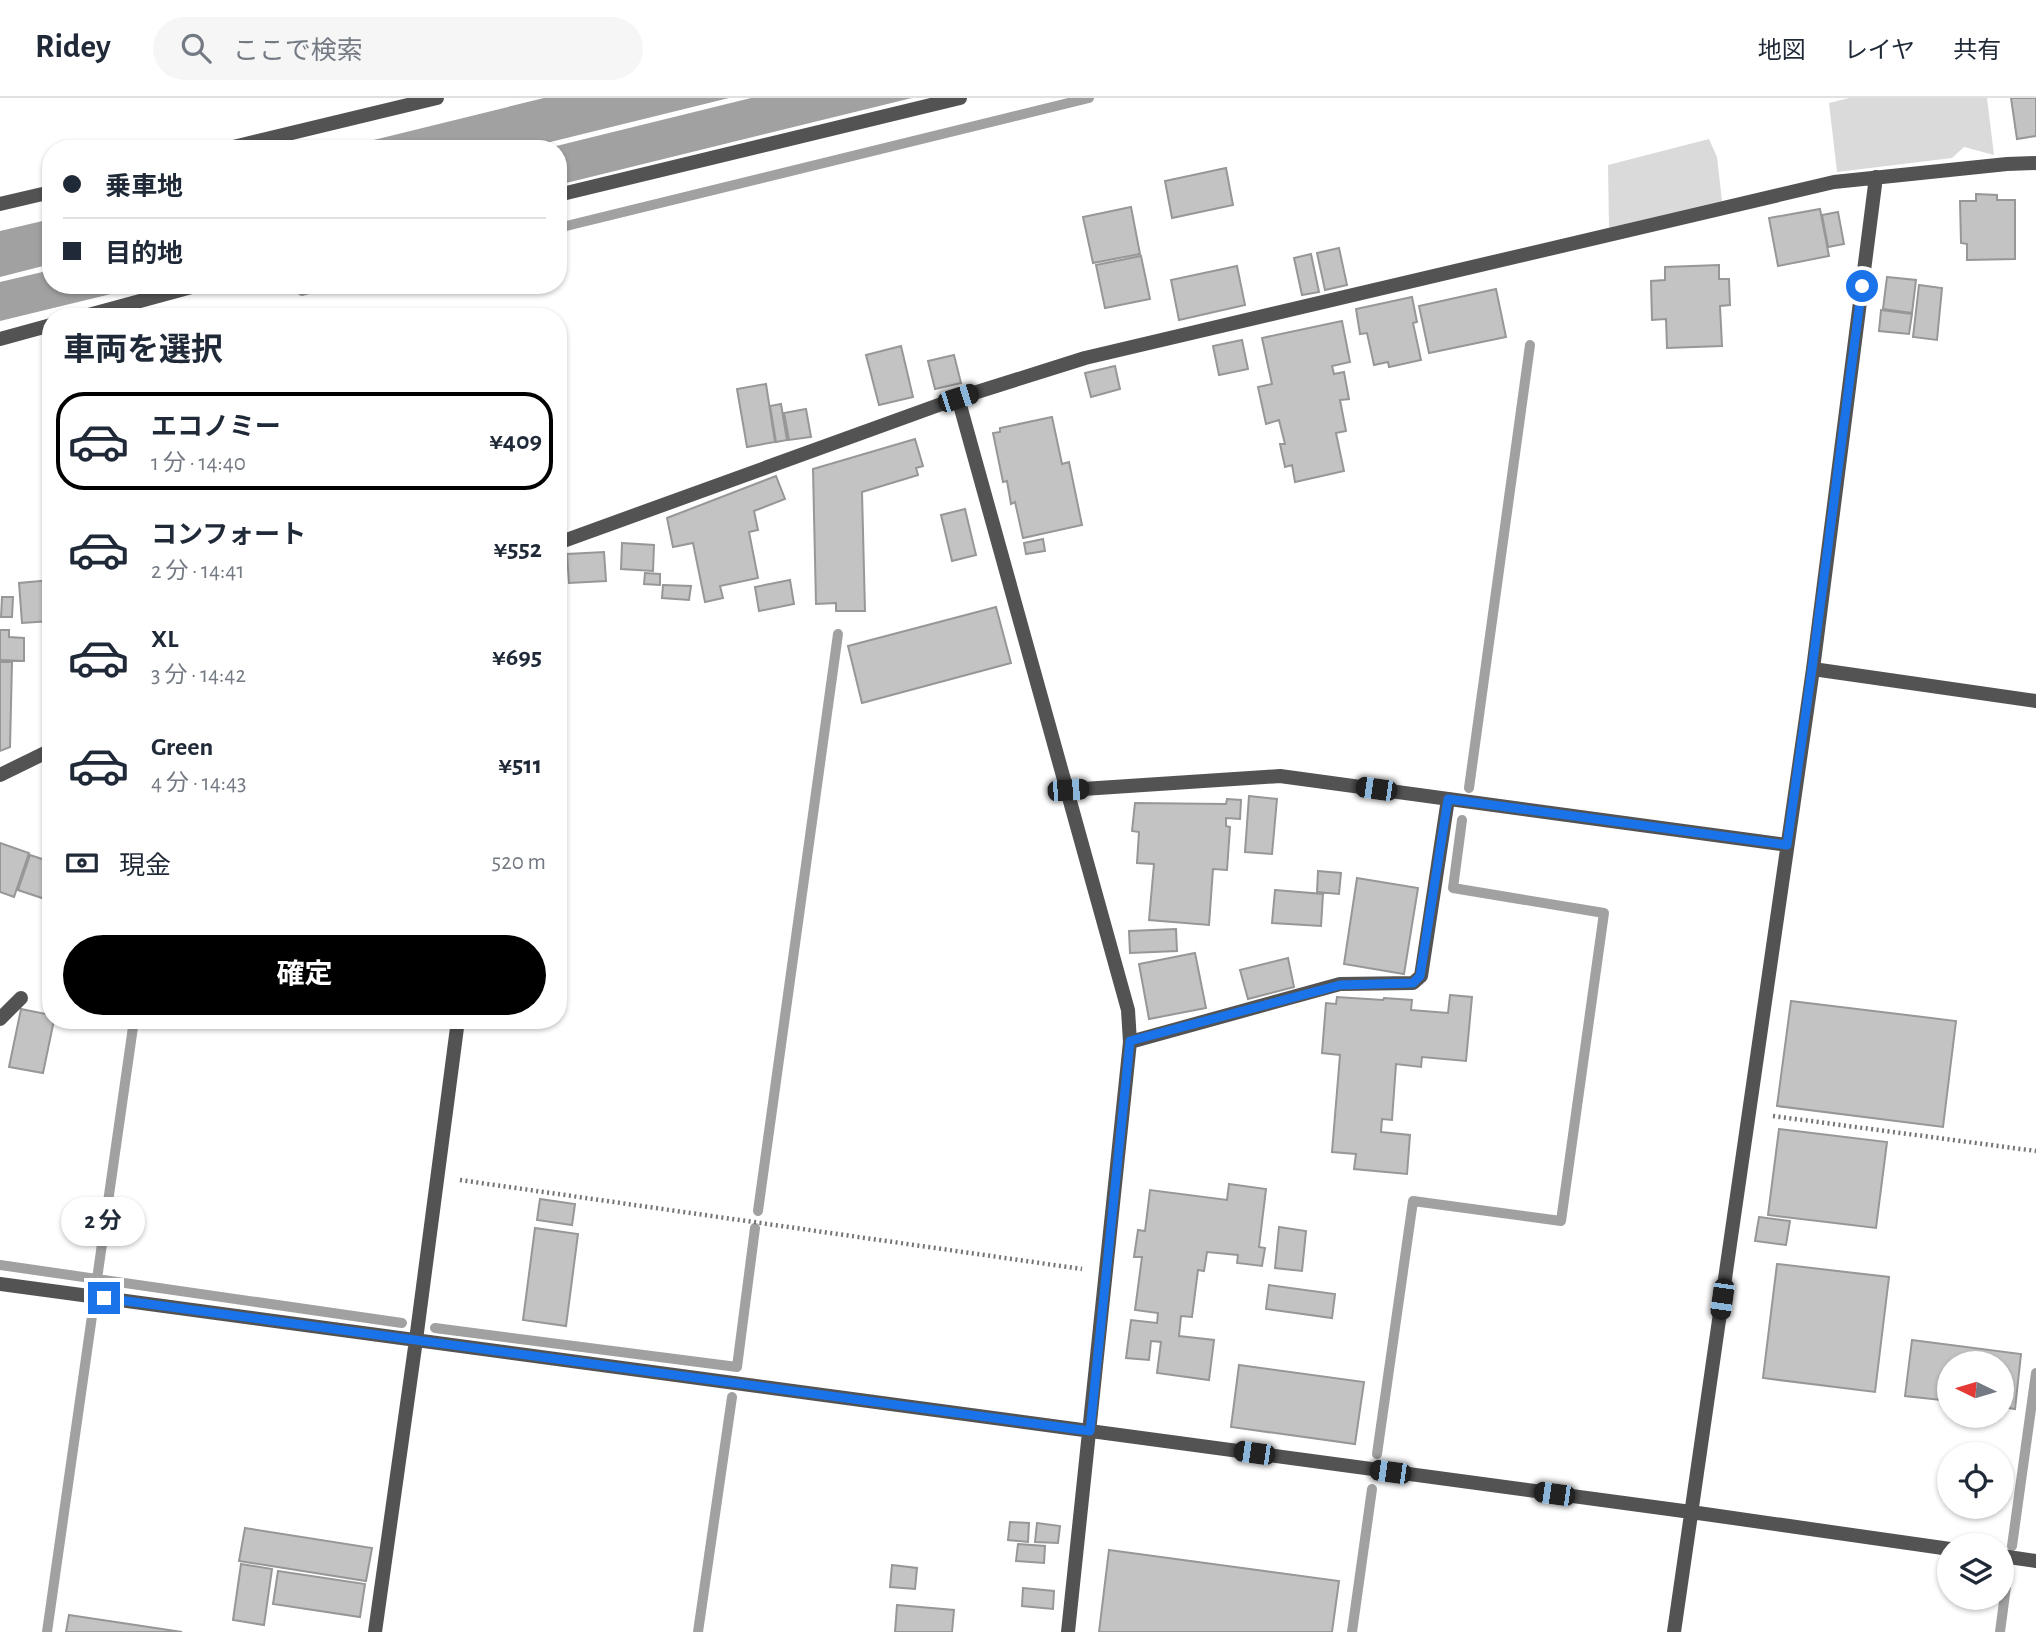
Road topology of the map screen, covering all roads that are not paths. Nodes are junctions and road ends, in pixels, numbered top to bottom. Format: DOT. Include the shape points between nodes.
graph roads {
  1 [pos="437,98"];
  2 [pos="960,98"];
  3 [pos="262,140"];
  4 [pos="2036,163"];
  5 [pos="1876,177"];
  6 [pos="567,193"];
  7 [pos="42,194"];
  8 [pos="0,204"];
  9 [pos="166,294"];
  10 [pos="114,308"];
  11 [pos="42,327"];
  12 [pos="0,339"];
  13 [pos="958,398"];
  14 [pos="567,540"];
  15 [pos="1812,669"];
  16 [pos="2036,701"];
  17 [pos="42,754"];
  18 [pos="0,775"];
  19 [pos="1068,790"];
  20 [pos="1448,799"];
  21 [pos="1787,845"];
  22 [pos="22,998"];
  23 [pos="0,1019"];
  24 [pos="457,1029"];
  25 [pos="1130,1041"];
  26 [pos="0,1283"];
  27 [pos="416,1340"];
  28 [pos="1090,1431"];
  29 [pos="1691,1512"];
  30 [pos="1937,1547"];
  31 [pos="2014,1558"];
  32 [pos="2036,1561"];
  33 [pos="375,1632"];
  34 [pos="1068,1632"];
  35 [pos="1674,1632"];
  1 -- 3 [label="street"];
  2 -- 6 [label="street"];
  4 -- 5 [label="street"];
  5 -- 13 [label="street" via="1834,182 1099,355"];
  5 -- 15 [label="street"];
  7 -- 8 [label="street"];
  9 -- 10 [label="street"];
  11 -- 12 [label="street"];
  13 -- 14 [label="street"];
  13 -- 19 [label="street"];
  15 -- 16 [label="street"];
  15 -- 21 [label="street"];
  17 -- 18 [label="street"];
  19 -- 20 [label="street" via="1280,776"];
  19 -- 25 [label="street" via="1128,1010"];
  20 -- 21 [label="street"];
  20 -- 25 [label="street" via="1420,976 1413,983 1340,985"];
  21 -- 29 [label="street"];
  22 -- 23 [label="street"];
  24 -- 27 [label="street"];
  25 -- 28 [label="street"];
  26 -- 27 [label="street"];
  27 -- 28 [label="street"];
  27 -- 33 [label="street"];
  28 -- 29 [label="street"];
  28 -- 34 [label="street"];
  29 -- 30 [label="street"];
  29 -- 35 [label="street"];
  31 -- 32 [label="street"];
}
